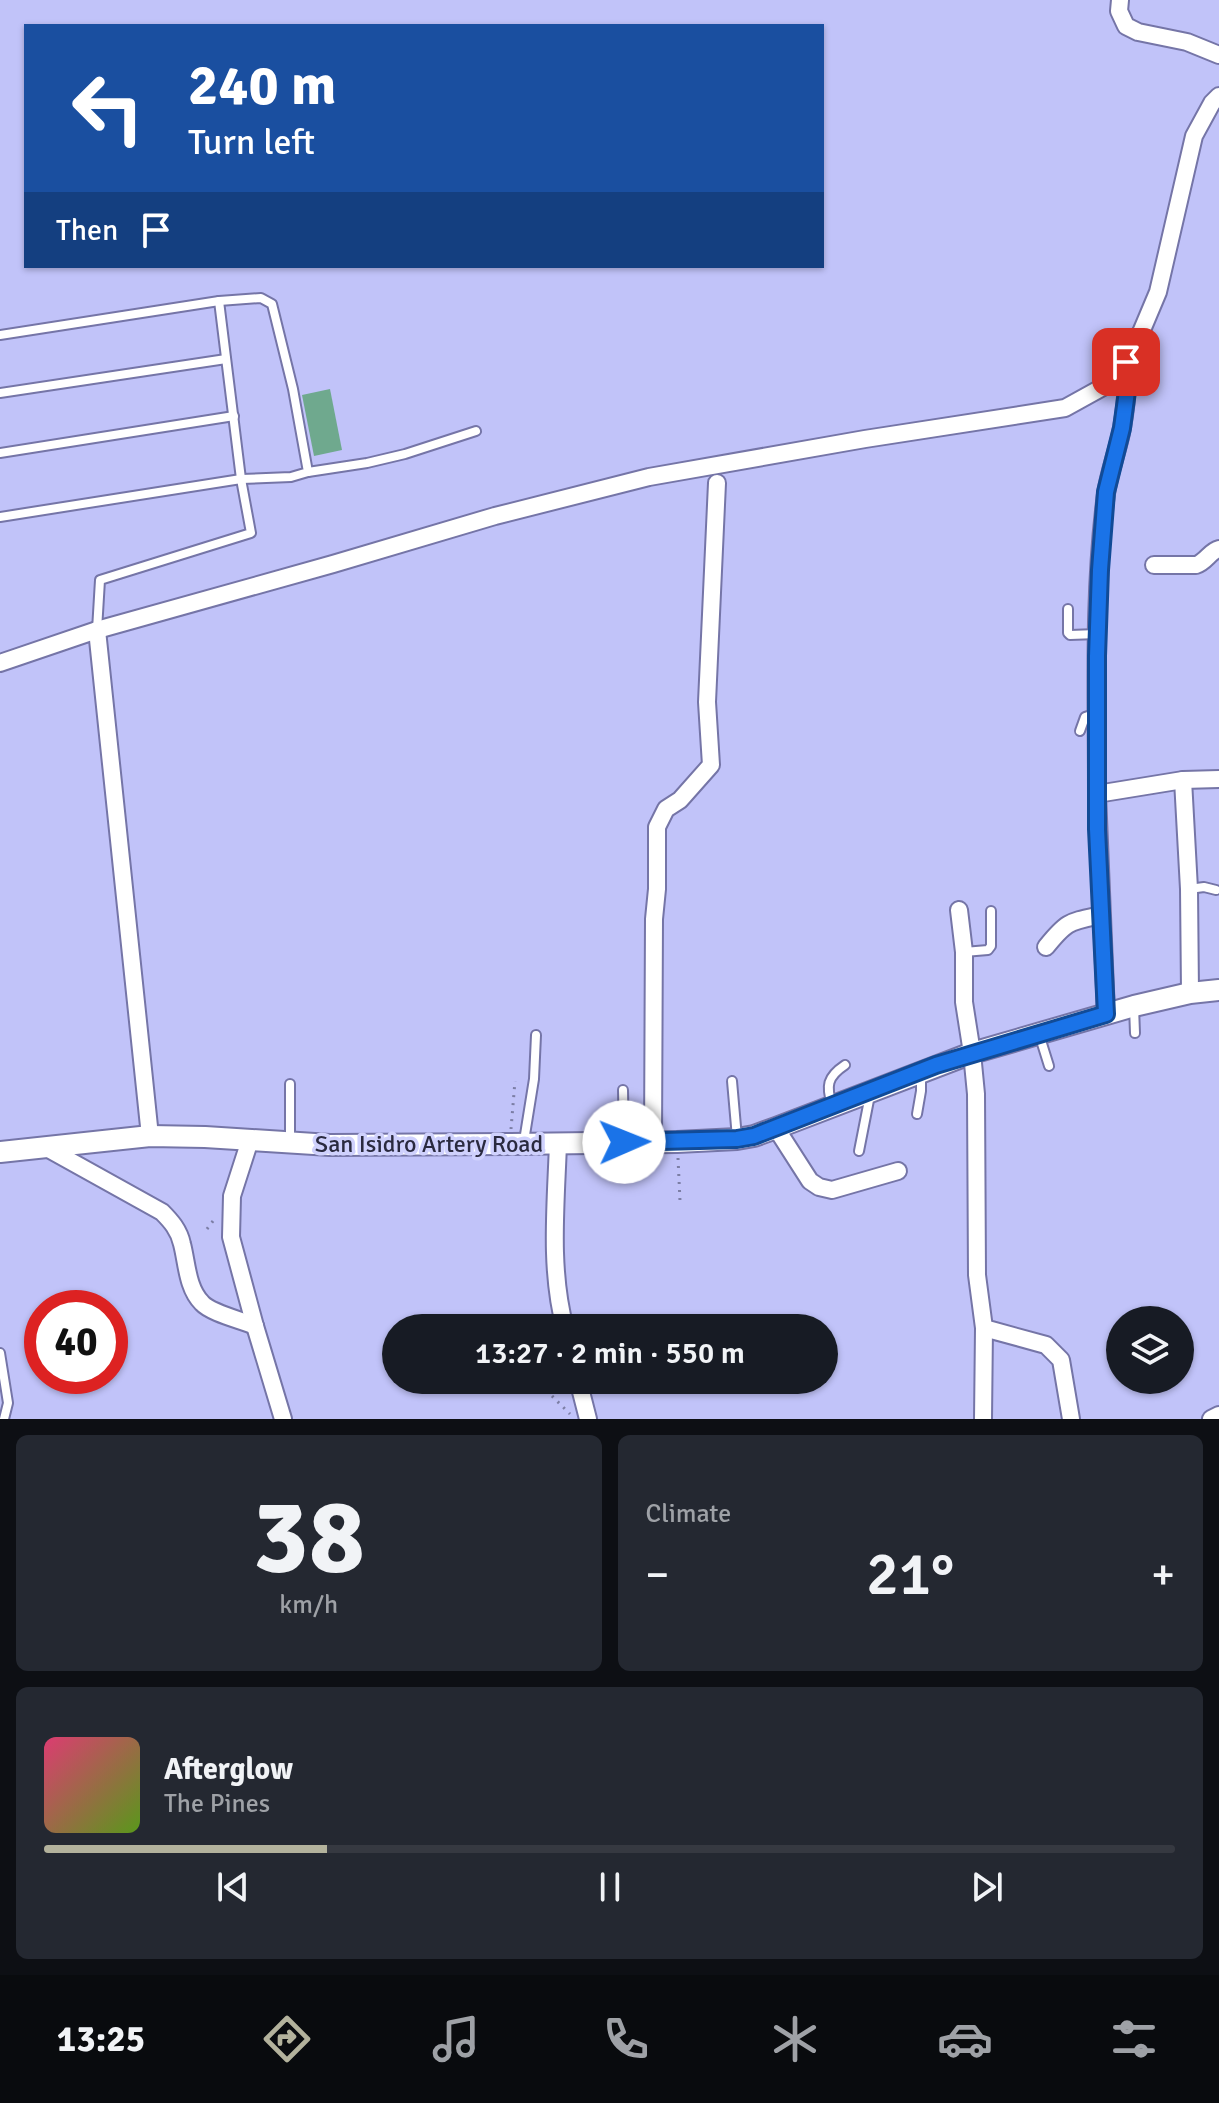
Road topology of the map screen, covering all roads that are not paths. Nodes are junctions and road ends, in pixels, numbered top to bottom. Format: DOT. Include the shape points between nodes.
graph roads {
  1 [pos="1120,0"];
  2 [pos="1219,55"];
  3 [pos="1219,96"];
  4 [pos="219,301"];
  5 [pos="0,335"];
  6 [pos="226,359"];
  7 [pos="1126,362"];
  8 [pos="0,393"];
  9 [pos="234,416"];
  10 [pos="476,431"];
  11 [pos="0,453"];
  12 [pos="308,472"];
  13 [pos="241,479"];
  14 [pos="717,483"];
  15 [pos="0,517"];
  16 [pos="1219,549"];
  17 [pos="1154,565"];
  18 [pos="1068,609"];
  19 [pos="97,630"];
  20 [pos="1098,634"];
  21 [pos="0,663"];
  22 [pos="1097,713"];
  23 [pos="1080,731"];
  24 [pos="1219,779"];
  25 [pos="1183,780"];
  26 [pos="1097,794"];
  27 [pos="1189,889"];
  28 [pos="1216,890"];
  29 [pos="959,910"];
  30 [pos="991,911"];
  31 [pos="1101,915"];
  32 [pos="1046,947"];
  33 [pos="964,952"];
  34 [pos="1219,990"];
  35 [pos="1190,993"];
  36 [pos="1134,1006"];
  37 [pos="1106,1014"];
  38 [pos="1135,1033"];
  39 [pos="1038,1034"];
  40 [pos="536,1035"];
  41 [pos="972,1053"];
  42 [pos="845,1065"];
  43 [pos="1049,1066"];
  44 [pos="921,1071"];
  45 [pos="732,1081"];
  46 [pos="290,1084"];
  47 [pos="623,1090"];
  48 [pos="871,1091"];
  49 [pos="832,1106"];
  50 [pos="917,1114"];
  51 [pos="776,1128"];
  52 [pos="150,1136"];
  53 [pos="737,1139"];
  54 [pos="250,1140"];
  55 [pos="624,1142"];
  56 [pos="653,1142"];
  57 [pos="558,1143"];
  58 [pos="290,1144"];
  59 [pos="517,1144"];
  60 [pos="45,1147"];
  61 [pos="859,1151"];
  62 [pos="0,1152"];
  63 [pos="898,1171"];
  64 [pos="561,1314"];
  65 [pos="255,1326"];
  66 [pos="984,1328"];
  67 [pos="0,1353"];
  68 [pos="582,1394"];
  69 [pos="1219,1415"];
  70 [pos="4,1419"];
  71 [pos="283,1419"];
  72 [pos="588,1419"];
  73 [pos="983,1419"];
  74 [pos="1071,1419"];
  75 [pos="1211,1419"];
  1 -- 2 [label="street" via="1126,26"];
  3 -- 7 [label="street" via="1194,136 1158,292"];
  4 -- 5 [label="lane"];
  4 -- 6 [label="lane"];
  4 -- 12 [label="lane" via="261,298 272,304"];
  6 -- 8 [label="lane"];
  6 -- 9 [label="lane"];
  7 -- 19 [label="street" via="1103,387 1065,408 649,477"];
  7 -- 20 [label="street" via="1122,428 1106,492"];
  9 -- 11 [label="lane"];
  9 -- 13 [label="lane"];
  10 -- 12 [label="lane" via="380,460"];
  12 -- 13 [label="lane"];
  13 -- 15 [label="lane"];
  13 -- 19 [label="lane" via="251,533 100,580"];
  14 -- 56 [label="street" via="707,702 711,765 666,809 657,827"];
  16 -- 17 [label="street" via="1196,565"];
  18 -- 20 [label="lane" via="1070,635"];
  19 -- 21 [label="street"];
  19 -- 52 [label="street"];
  20 -- 22 [label="street"];
  22 -- 23 [label="lane" via="1085,717"];
  22 -- 26 [label="street"];
  24 -- 25 [label="street"];
  25 -- 26 [label="street"];
  25 -- 27 [label="street"];
  26 -- 31 [label="street"];
  27 -- 28 [label="lane"];
  27 -- 35 [label="street"];
  29 -- 33 [label="street"];
  30 -- 33 [label="lane" via="991,946"];
  31 -- 32 [label="street" via="1062,927"];
  31 -- 37 [label="street"];
  33 -- 41 [label="street"];
  34 -- 35 [label="street, San Isidro Artery Road"];
  35 -- 36 [label="street, San Isidro Artery Road"];
  36 -- 37 [label="street, San Isidro Artery Road"];
  36 -- 38 [label="lane"];
  37 -- 39 [label="street, San Isidro Artery Road"];
  39 -- 41 [label="street, San Isidro Artery Road"];
  39 -- 43 [label="lane"];
  40 -- 59 [label="lane" via="534,1079"];
  41 -- 44 [label="street, San Isidro Artery Road"];
  41 -- 66 [label="street" via="977,1275"];
  42 -- 49 [label="lane" via="829,1081"];
  44 -- 48 [label="street, San Isidro Artery Road"];
  44 -- 50 [label="lane"];
  45 -- 53 [label="lane"];
  46 -- 58 [label="lane"];
  47 -- 55 [label="lane"];
  48 -- 49 [label="street, San Isidro Artery Road"];
  48 -- 61 [label="lane"];
  49 -- 51 [label="street, San Isidro Artery Road"];
  51 -- 53 [label="street, San Isidro Artery Road"];
  51 -- 63 [label="street" via="819,1187 832,1190"];
  52 -- 54 [label="street, San Isidro Artery Road"];
  52 -- 60 [label="street, San Isidro Artery Road"];
  53 -- 56 [label="street, San Isidro Artery Road"];
  54 -- 58 [label="street, San Isidro Artery Road"];
  54 -- 65 [label="street" via="232,1196 231,1237"];
  55 -- 56 [label="street, San Isidro Artery Road"];
  55 -- 57 [label="street, San Isidro Artery Road"];
  57 -- 59 [label="street, San Isidro Artery Road"];
  57 -- 64 [label="street" via="555,1266"];
  58 -- 59 [label="street, San Isidro Artery Road"];
  60 -- 62 [label="street, San Isidro Artery Road"];
  60 -- 65 [label="street" via="162,1212 178,1233 203,1304"];
  65 -- 71 [label="street"];
  66 -- 73 [label="street"];
  66 -- 74 [label="street" via="1046,1345 1054,1352 1061,1360"];
  67 -- 70 [label="lane" via="8,1403"];
  68 -- 72 [label="street"];
  69 -- 75 [label="street"];
}
